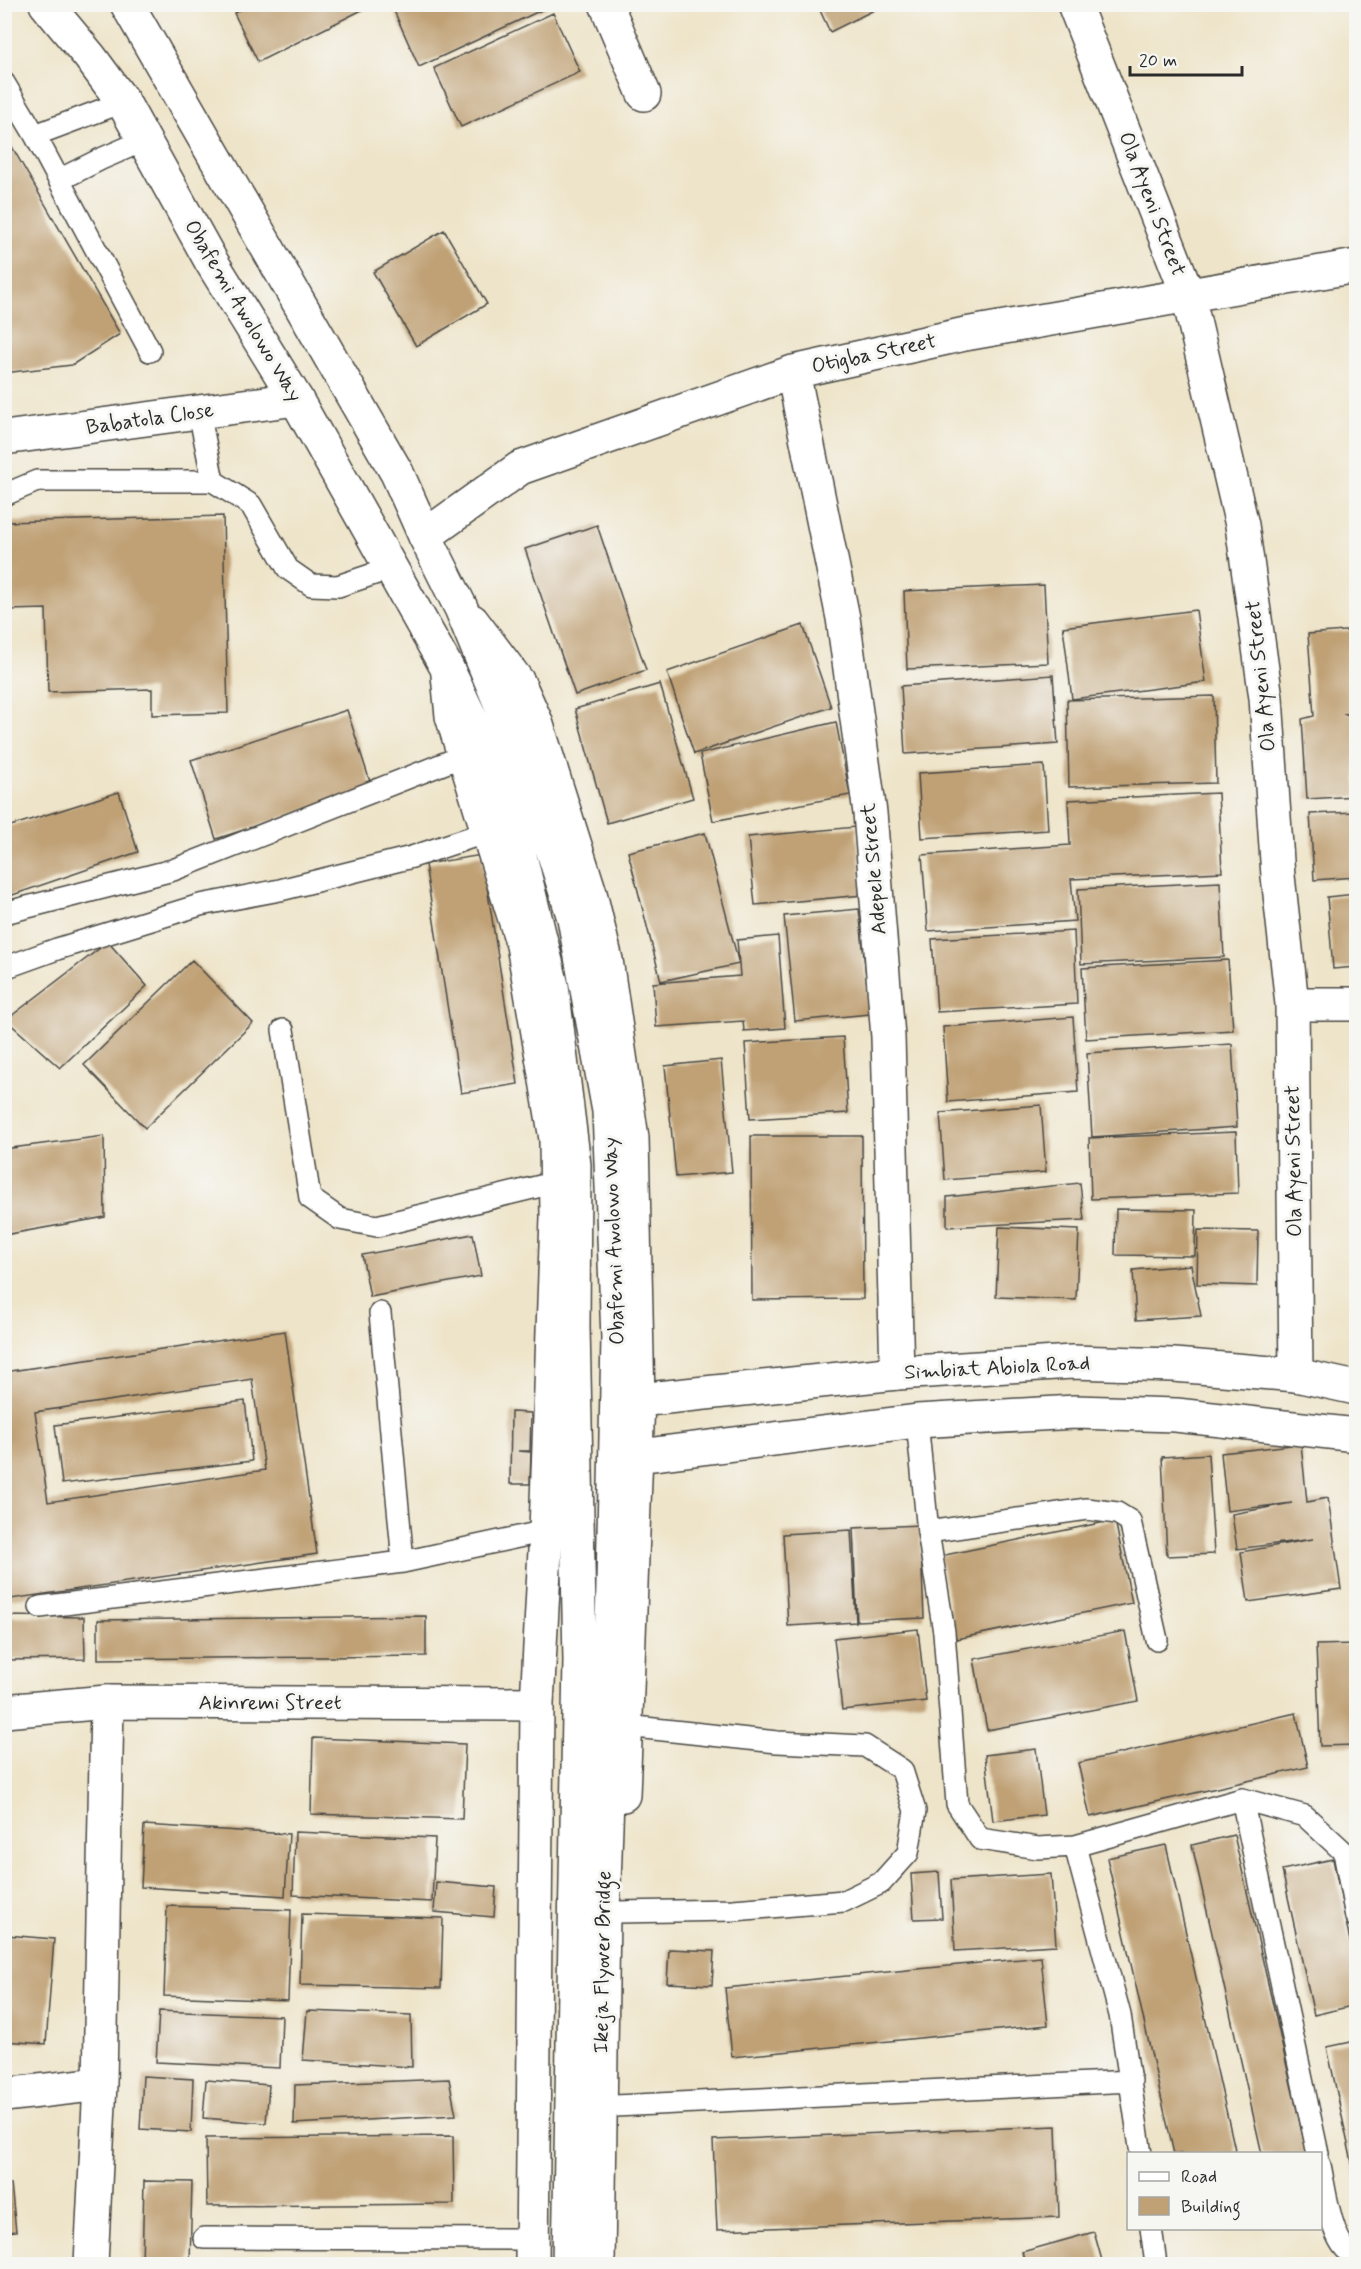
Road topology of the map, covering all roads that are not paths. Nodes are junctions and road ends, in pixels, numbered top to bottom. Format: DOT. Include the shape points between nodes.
graph roads {
  1 [pos="46,4"];
  2 [pos="61,4"];
  3 [pos="127,4"];
  4 [pos="606,4"];
  5 [pos="1074,4"];
  6 [pos="90,57"];
  7 [pos="4,83"];
  8 [pos="644,94"];
  9 [pos="123,102"];
  10 [pos="35,135"];
  11 [pos="145,140"];
  12 [pos="59,180"];
  13 [pos="1356,266"];
  14 [pos="1188,295"];
  15 [pos="150,351"];
  16 [pos="792,372"];
  17 [pos="296,399"];
  18 [pos="199,412"];
  19 [pos="4,438"];
  20 [pos="213,481"];
  21 [pos="4,495"];
  22 [pos="424,536"];
  23 [pos="392,568"];
  24 [pos="461,608"];
  25 [pos="447,668"];
  26 [pos="463,756"];
  27 [pos="487,832"];
  28 [pos="4,913"];
  29 [pos="4,968"];
  30 [pos="1292,1004"];
  31 [pos="1356,1004"];
  32 [pos="283,1030"];
  33 [pos="557,1182"];
  34 [pos="380,1313"];
  35 [pos="897,1373"];
  36 [pos="1296,1375"];
  37 [pos="1356,1388"];
  38 [pos="638,1400"];
  39 [pos="917,1421"];
  40 [pos="1356,1435"];
  41 [pos="637,1453"];
  42 [pos="546,1531"];
  43 [pos="928,1532"];
  44 [pos="403,1562"];
  45 [pos="40,1607"];
  46 [pos="1157,1640"];
  47 [pos="596,1660"];
  48 [pos="107,1702"];
  49 [pos="537,1704"];
  50 [pos="4,1711"];
  51 [pos="626,1726"];
  52 [pos="1242,1799"];
  53 [pos="1075,1846"];
  54 [pos="617,1912"];
  55 [pos="1356,1917"];
  56 [pos="1131,2082"];
  57 [pos="100,2084"];
  58 [pos="4,2095"];
  59 [pos="615,2106"];
  60 [pos="1142,2152"];
  61 [pos="1318,2152"];
  62 [pos="1322,2174"];
  63 [pos="1151,2230"];
  64 [pos="204,2238"];
  65 [pos="532,2252"];
  66 [pos="1356,2255"];
  67 [pos="91,2265"];
  68 [pos="569,2265"];
  69 [pos="598,2265"];
  70 [pos="612,2265"];
  71 [pos="1156,2265"];
  1 -- 6 [label="street"];
  2 -- 6 [label="street"];
  3 -- 22 [label="street" via="397,473"];
  4 -- 8 [label="street"];
  5 -- 14 [label="street, Ola Ayeni Street"];
  6 -- 9 [label="street, Obafemi Awolowo Way"];
  7 -- 10 [label="lane"];
  9 -- 10 [label="lane"];
  9 -- 11 [label="street, Obafemi Awolowo Way"];
  10 -- 12 [label="lane"];
  11 -- 12 [label="lane"];
  11 -- 17 [label="street, Obafemi Awolowo Way" via="211,261"];
  12 -- 15 [label="lane"];
  13 -- 14 [label="street, Otigba Street"];
  14 -- 16 [label="street, Otigba Street" via="965,334"];
  14 -- 30 [label="street, Ola Ayeni Street" via="1242,525 1266,698 1278,876"];
  16 -- 22 [label="street, Otigba Street" via="520,468"];
  16 -- 35 [label="street, Adepele Street" via="843,618 870,813 888,1037"];
  17 -- 18 [label="street, Babatola Close"];
  17 -- 23 [label="street, Obafemi Awolowo Way"];
  18 -- 19 [label="street, Babatola Close"];
  18 -- 20 [label="lane"];
  20 -- 21 [label="lane" via="37,481"];
  20 -- 23 [label="lane" via="251,505 288,568 310,585 338,586"];
  22 -- 24 [label="street"];
  23 -- 25 [label="street, Obafemi Awolowo Way"];
  24 -- 38 [label="street" via="518,682 536,722 591,893 606,960 632,1138"];
  24 -- 47 [label="street, Obafemi Awolowo Way" via="520,751 573,918 609,1111 618,1338"];
  25 -- 26 [label="street" via="452,716"];
  25 -- 47 [label="street, Obafemi Awolowo Way" via="498,782 552,986 574,1165 573,1327"];
  26 -- 27 [label="street"];
  26 -- 28 [label="lane" via="173,870"];
  27 -- 29 [label="lane" via="412,857 280,890 200,905"];
  27 -- 33 [label="street" via="523,945 556,1139"];
  30 -- 31 [label="street"];
  30 -- 36 [label="street, Ola Ayeni Street"];
  32 -- 33 [label="lane" via="310,1198 340,1219 377,1226"];
  33 -- 42 [label="street"];
  34 -- 44 [label="lane"];
  35 -- 36 [label="street, Simbiat Abiola Road" via="1072,1362"];
  35 -- 38 [label="street, Simbiat Abiola Road"];
  36 -- 37 [label="street, Simbiat Abiola Road"];
  38 -- 41 [label="street"];
  39 -- 40 [label="street" via="1076,1412 1176,1415"];
  39 -- 41 [label="street"];
  39 -- 43 [label="lane"];
  41 -- 51 [label="street"];
  42 -- 44 [label="lane"];
  42 -- 49 [label="street"];
  43 -- 46 [label="lane" via="1087,1509 1117,1513 1130,1521"];
  43 -- 53 [label="lane" via="944,1632 957,1804 980,1839 1038,1848"];
  44 -- 45 [label="lane"];
  47 -- 68 [label="street, Ikeja Flyover Bridge"];
  47 -- 69 [label="street, Ikeja Flyover Bridge" via="603,1912"];
  48 -- 49 [label="street, Akinremi Street"];
  48 -- 50 [label="street, Akinremi Street"];
  48 -- 57 [label="street"];
  49 -- 65 [label="street"];
  51 -- 54 [label="street"];
  51 -- 54 [label="lane" via="777,1742 865,1746 902,1770 915,1811 908,1852 881,1883 844,1901 733,1910"];
  52 -- 53 [label="lane"];
  52 -- 55 [label="lane" via="1305,1816 1344,1852"];
  52 -- 61 [label="lane"];
  53 -- 56 [label="lane" via="1120,2014"];
  54 -- 59 [label="street"];
  56 -- 59 [label="lane"];
  56 -- 60 [label="lane"];
  57 -- 58 [label="street"];
  57 -- 67 [label="street"];
  59 -- 70 [label="street"];
  62 -- 66 [label="lane" via="1335,2235"];
  63 -- 71 [label="lane"];
  64 -- 65 [label="lane"];
}
